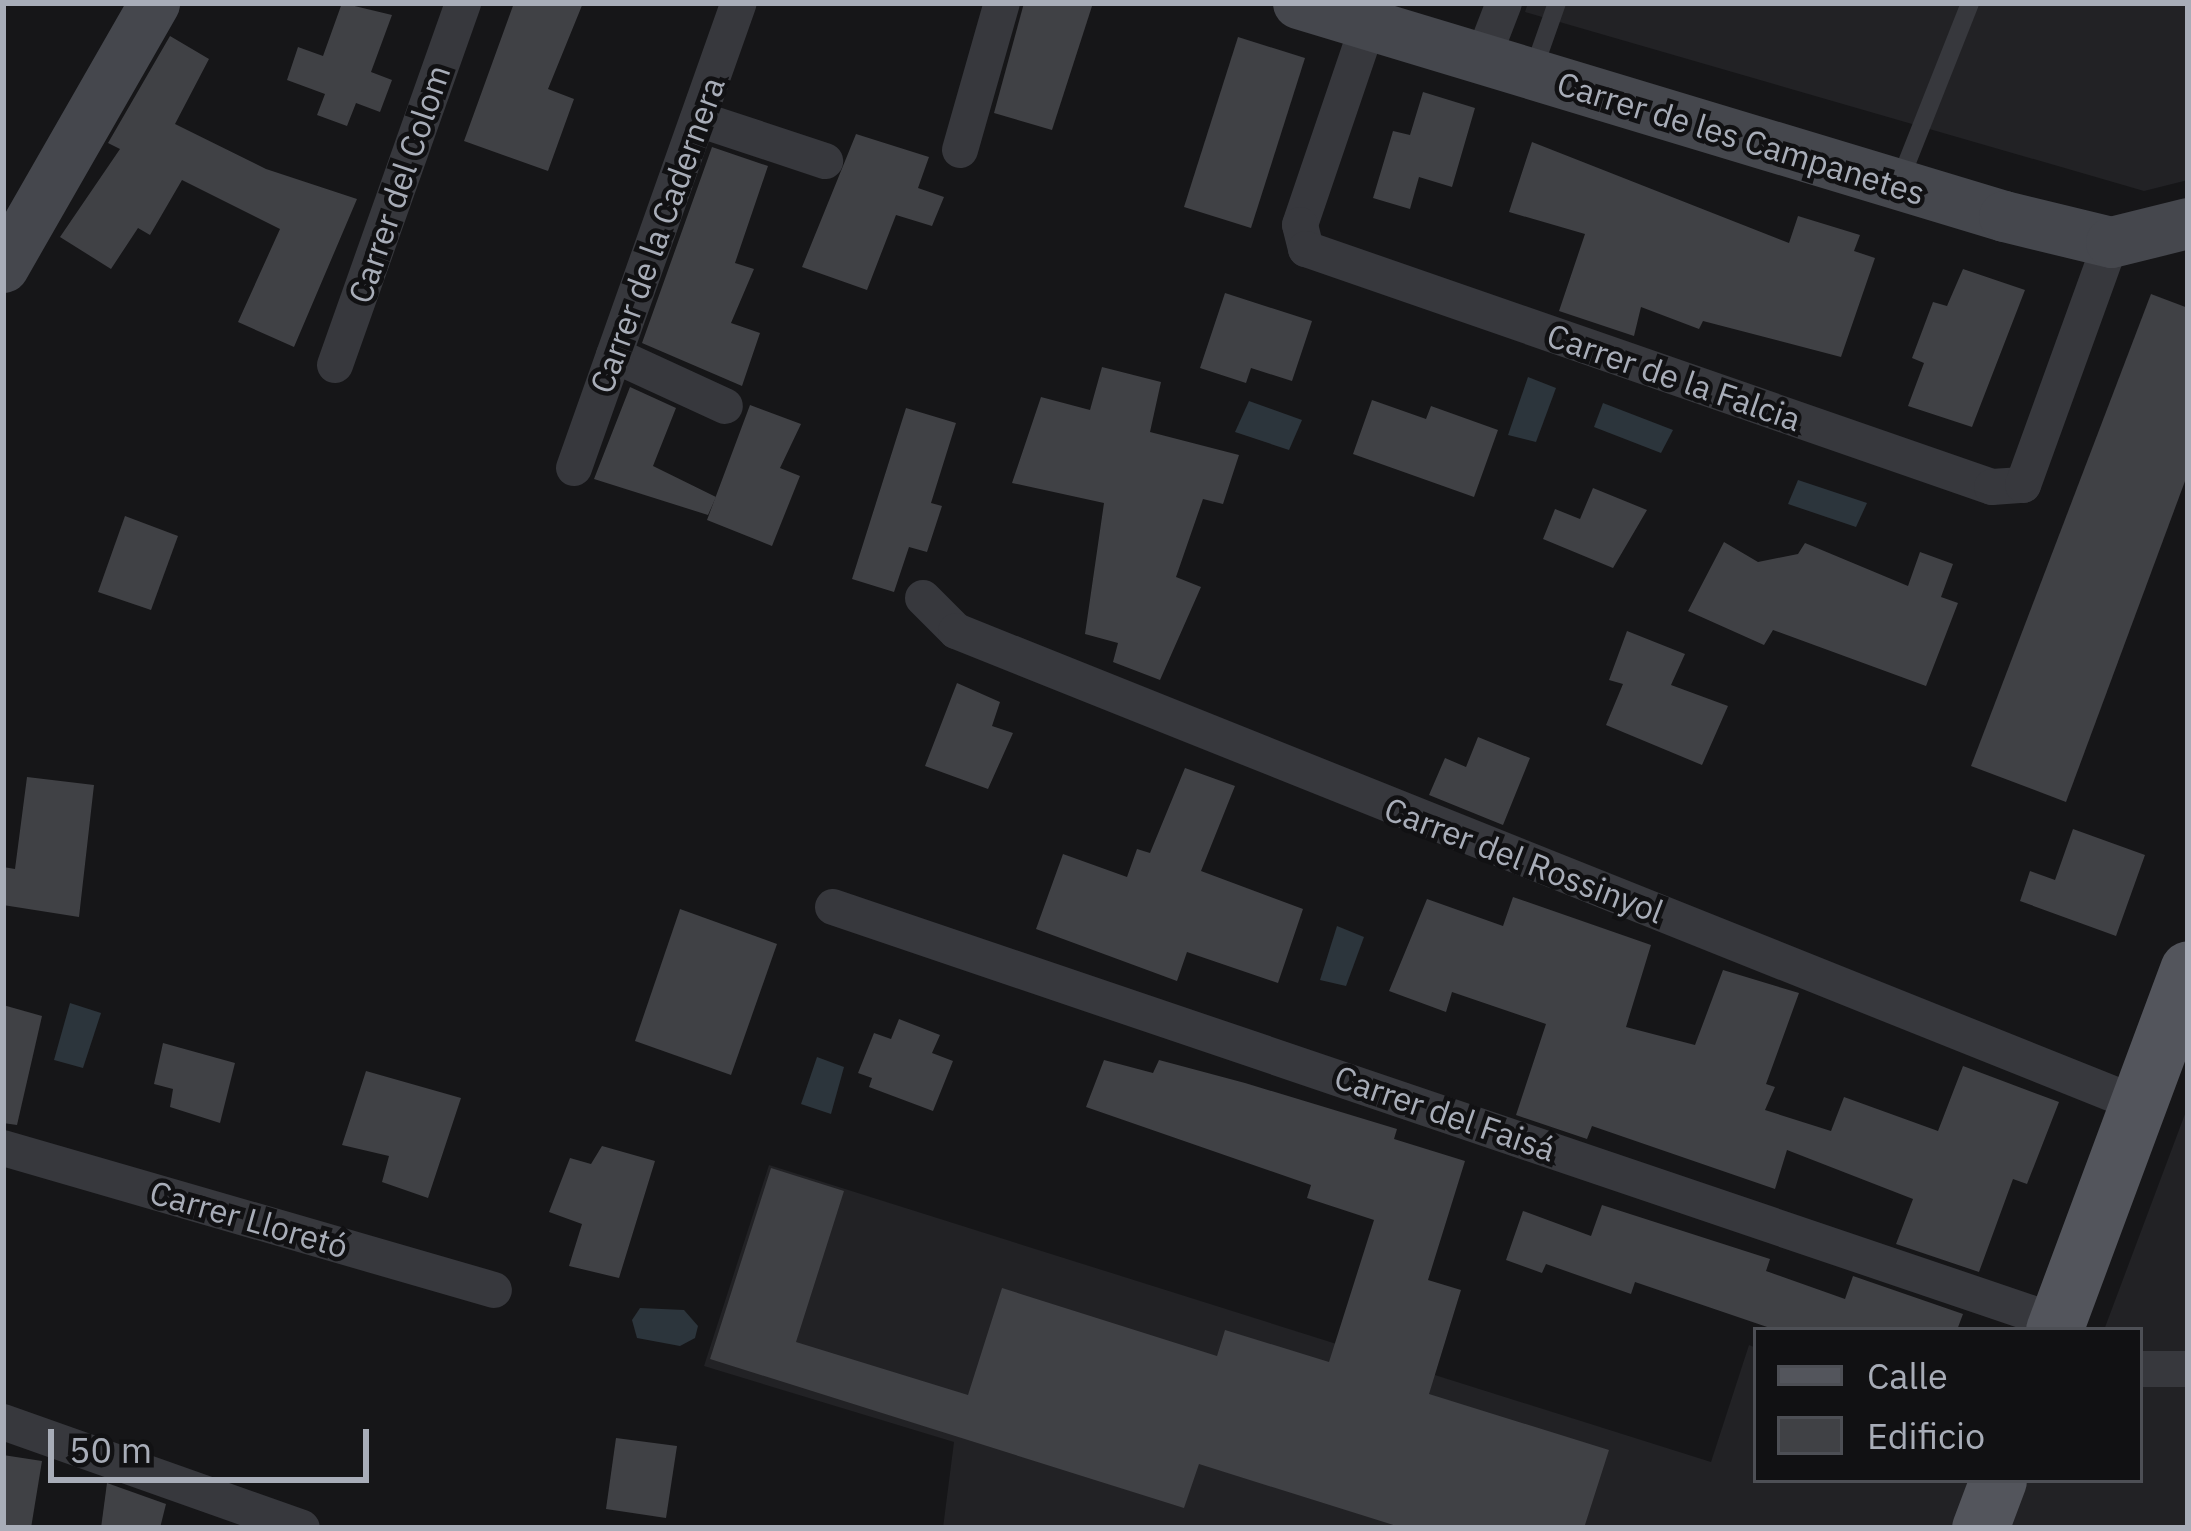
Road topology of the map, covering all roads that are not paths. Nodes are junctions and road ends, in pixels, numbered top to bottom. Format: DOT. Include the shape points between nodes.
graph roads {
  1 [pos="154,3"];
  2 [pos="463,3"];
  3 [pos="739,3"];
  4 [pos="1002,3"];
  5 [pos="1298,3"];
  6 [pos="1504,3"];
  7 [pos="1557,3"];
  8 [pos="1970,3"];
  9 [pos="1368,25"];
  10 [pos="1482,60"];
  11 [pos="1532,75"];
  12 [pos="698,119"];
  13 [pos="960,150"];
  14 [pos="825,160"];
  15 [pos="1898,185"];
  16 [pos="2187,227"];
  17 [pos="2111,242"];
  18 [pos="3,267"];
  19 [pos="614,355"];
  20 [pos="335,365"];
  21 [pos="725,406"];
  22 [pos="574,468"];
  23 [pos="923,598"];
  24 [pos="833,907"];
  25 [pos="2188,969"];
  26 [pos="2138,1104"];
  27 [pos="3,1148"];
  28 [pos="494,1290"];
  29 [pos="2055,1326"];
  30 [pos="2143,1369"];
  31 [pos="2188,1369"];
  32 [pos="3,1422"];
  33 [pos="1997,1483"];
  34 [pos="302,1528"];
  35 [pos="1980,1528"];
  1 -- 18 [label="street"];
  2 -- 20 [label="street, Carrer del Colom"];
  3 -- 12 [label="street, Carrer de la Cadernera"];
  4 -- 13 [label="street"];
  5 -- 9 [label="street, Carrer de les Campanetes"];
  6 -- 10 [label="street"];
  7 -- 11 [label="lane"];
  8 -- 15 [label="lane"];
  9 -- 10 [label="street, Carrer de les Campanetes"];
  9 -- 17 [label="street, Carrer de la Falcia" via="1300,225 1306,249 1992,488 2023,485"];
  10 -- 11 [label="street, Carrer de les Campanetes"];
  11 -- 15 [label="street, Carrer de les Campanetes"];
  12 -- 14 [label="street"];
  12 -- 19 [label="street, Carrer de la Cadernera"];
  15 -- 17 [label="street, Carrer de les Campanetes"];
  16 -- 17 [label="street, Carrer de les Campanetes"];
  19 -- 21 [label="street"];
  19 -- 22 [label="street, Carrer de la Cadernera"];
  23 -- 26 [label="street, Carrer del Rossinyol" via="956,631"];
  24 -- 29 [label="street, Carrer del Faisá"];
  25 -- 26 [label="main road"];
  26 -- 29 [label="main road"];
  27 -- 28 [label="street, Carrer Lloretó"];
  30 -- 31 [label="street"];
  32 -- 34 [label="street"];
  33 -- 35 [label="main road"];
}
